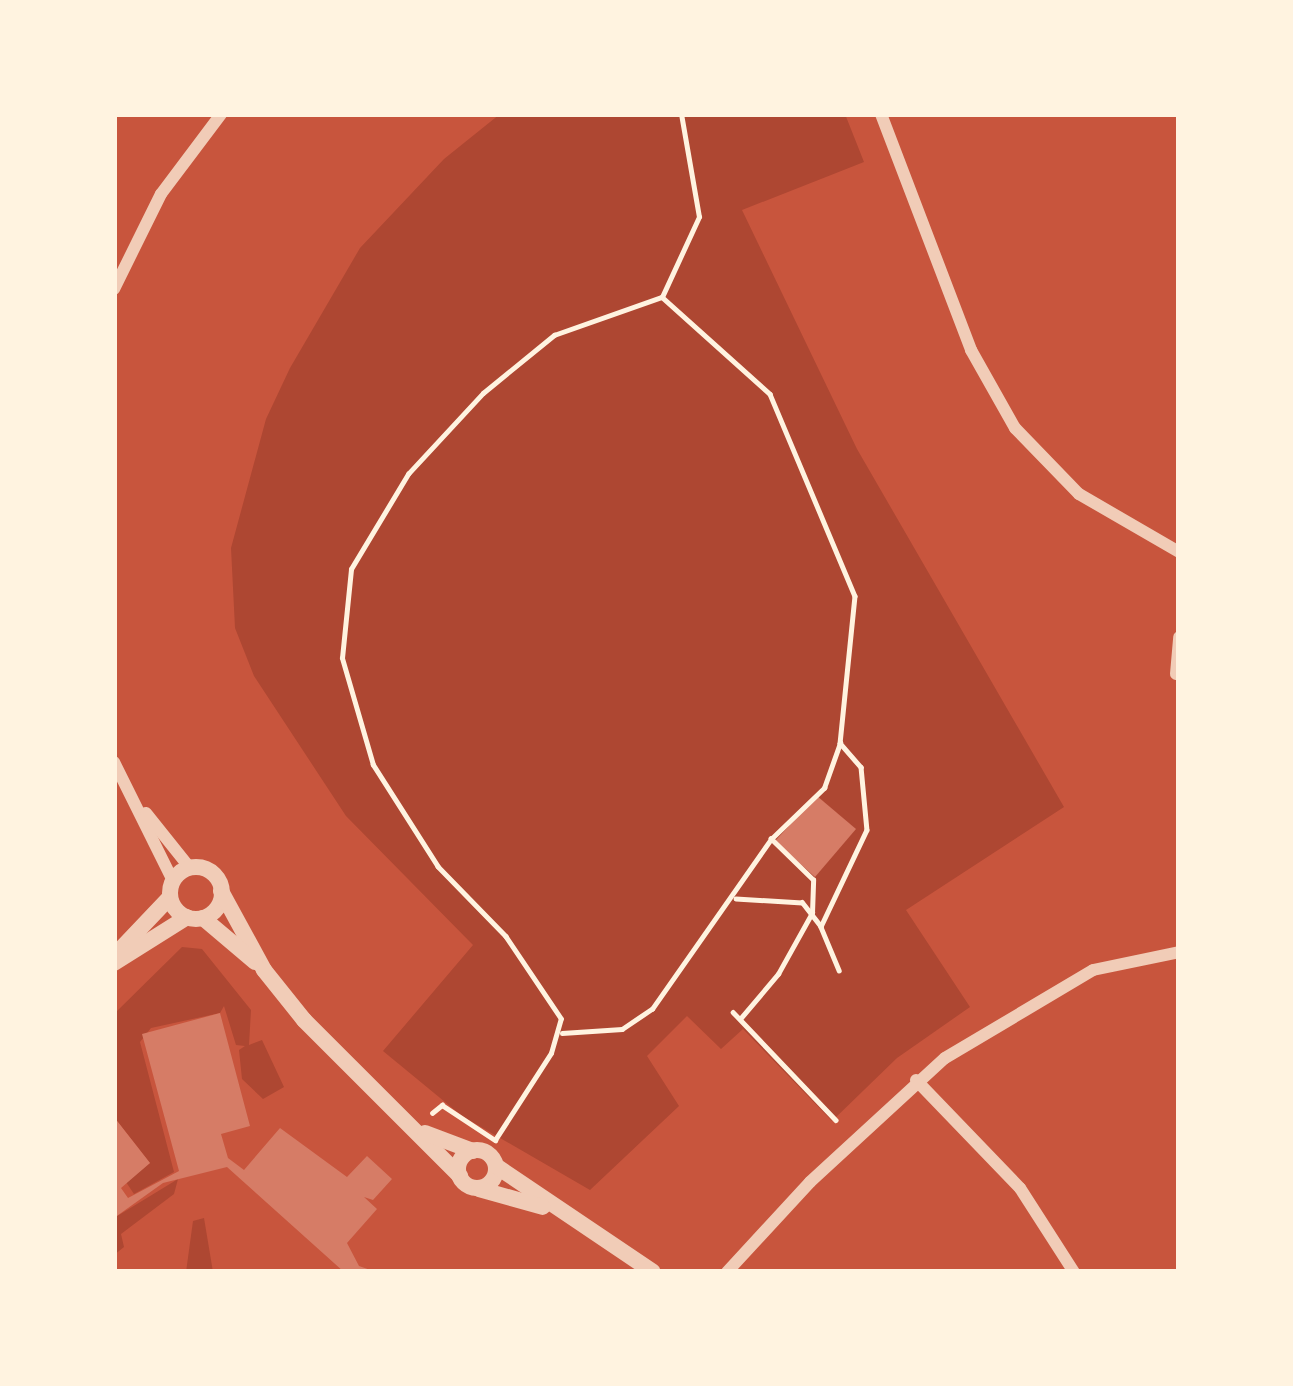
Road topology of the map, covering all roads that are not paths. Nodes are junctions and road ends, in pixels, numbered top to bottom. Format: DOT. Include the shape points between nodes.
graph roads {
  1 [pos="221,114"];
  2 [pos="880,114"];
  3 [pos="114,290"];
  4 [pos="1179,551"];
  5 [pos="1179,637"];
  6 [pos="1176,674"];
  7 [pos="114,762"];
  8 [pos="134,798"];
  9 [pos="190,868"];
  10 [pos="172,889"];
  11 [pos="221,891"];
  12 [pos="195,918"];
  13 [pos="1179,952"];
  14 [pos="114,959"];
  15 [pos="264,970"];
  16 [pos="916,1080"];
  17 [pos="418,1131"];
  18 [pos="473,1150"];
  19 [pos="496,1166"];
  20 [pos="460,1176"];
  21 [pos="479,1189"];
  22 [pos="550,1209"];
  23 [pos="754,1246"];
  24 [pos="653,1272"];
  25 [pos="727,1272"];
  26 [pos="740,1272"];
  27 [pos="1074,1272"];
  1 -- 3 [label="street" via="161,194"];
  2 -- 4 [label="street" via="971,350 1015,428 1079,494"];
  5 -- 6 [label="street"];
  7 -- 8 [label="street"];
  8 -- 9 [label="street"];
  8 -- 10 [label="street"];
  9 -- 10 [label="street"];
  9 -- 11 [label="street" via="214,875"];
  10 -- 12 [label="street"];
  10 -- 14 [label="street"];
  11 -- 12 [label="street" via="217,908"];
  11 -- 15 [label="street"];
  12 -- 14 [label="street"];
  12 -- 15 [label="street"];
  13 -- 16 [label="street" via="1067,982"];
  15 -- 17 [label="street" via="332,1051"];
  16 -- 23 [label="street"];
  16 -- 27 [label="street" via="1020,1189"];
  17 -- 18 [label="street"];
  17 -- 20 [label="street"];
  18 -- 19 [label="street"];
  18 -- 20 [label="street" via="462,1158"];
  19 -- 21 [label="street"];
  19 -- 22 [label="street"];
  20 -- 21 [label="street"];
  21 -- 22 [label="street"];
  22 -- 24 [label="street"];
  23 -- 25 [label="street"];
  23 -- 26 [label="street"];
}
